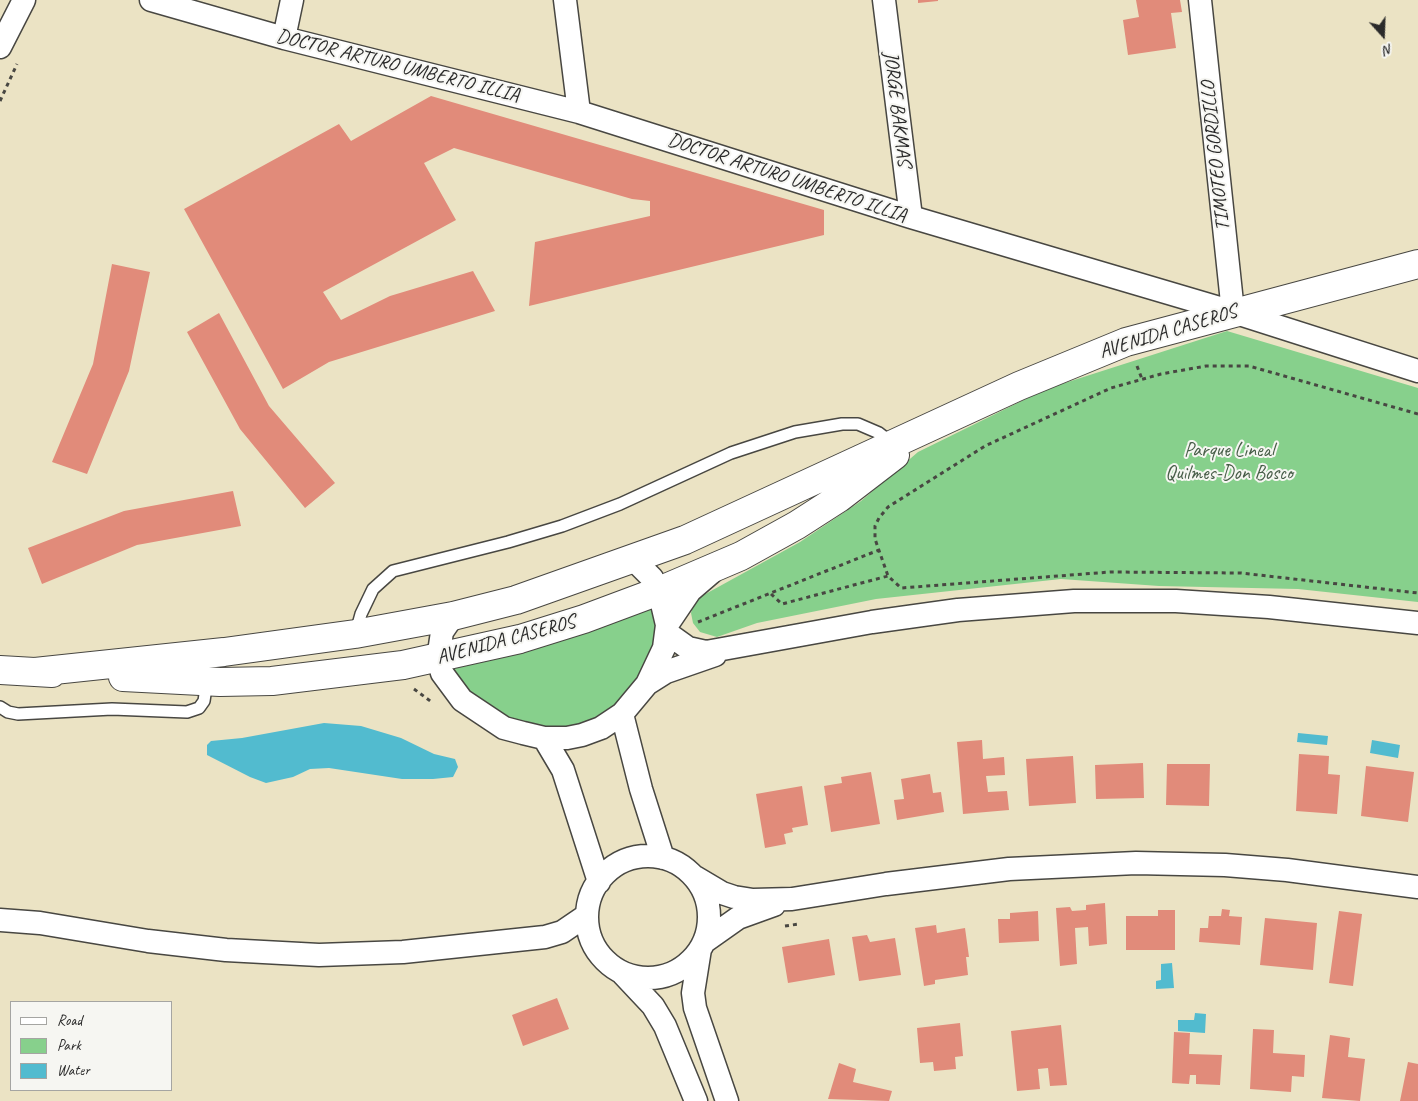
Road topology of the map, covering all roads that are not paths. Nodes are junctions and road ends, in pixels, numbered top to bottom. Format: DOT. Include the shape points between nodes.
graph roads {
  1 [pos="152,0"];
  2 [pos="292,0"];
  3 [pos="565,0"];
  4 [pos="884,0"];
  5 [pos="1200,0"];
  6 [pos="13,9"];
  7 [pos="284,38"];
  8 [pos="0,47"];
  9 [pos="579,112"];
  10 [pos="911,218"];
  11 [pos="1418,264"];
  12 [pos="1232,312"];
  13 [pos="1418,371"];
  14 [pos="928,429"];
  15 [pos="892,443"];
  16 [pos="634,560"];
  17 [pos="723,564"];
  18 [pos="659,591"];
  19 [pos="452,616"];
  20 [pos="1418,624"];
  21 [pos="667,629"];
  22 [pos="355,634"];
  23 [pos="737,648"];
  24 [pos="438,659"];
  25 [pos="392,667"];
  26 [pos="0,670"];
  27 [pos="35,672"];
  28 [pos="207,681"];
  29 [pos="647,684"];
  30 [pos="450,685"];
  31 [pos="0,707"];
  32 [pos="622,714"];
  33 [pos="544,738"];
  34 [pos="663,858"];
  35 [pos="695,877"];
  36 [pos="599,882"];
  37 [pos="1418,887"];
  38 [pos="792,899"];
  39 [pos="0,907"];
  40 [pos="587,915"];
  41 [pos="0,920"];
  42 [pos="40,922"];
  43 [pos="545,937"];
  44 [pos="702,945"];
  45 [pos="613,966"];
  46 [pos="696,1101"];
  47 [pos="727,1101"];
  1 -- 7 [label="street, DOCTOR ARTURO UMBERTO ILLIA"];
  2 -- 7 [label="street"];
  3 -- 9 [label="street"];
  4 -- 10 [label="street, JORGE BAKMAS"];
  5 -- 12 [label="street, TIMOTEO GORDILLO"];
  6 -- 8 [label="street"];
  7 -- 9 [label="street, DOCTOR ARTURO UMBERTO ILLIA"];
  9 -- 10 [label="street, DOCTOR ARTURO UMBERTO ILLIA"];
  10 -- 12 [label="street, DOCTOR ARTURO UMBERTO ILLIA"];
  11 -- 12 [label="street, AVENIDA CASEROS"];
  12 -- 13 [label="street, DOCTOR ARTURO UMBERTO ILLIA"];
  12 -- 14 [label="street, AVENIDA CASEROS" via="1126,342 1083,358"];
  14 -- 15 [label="street, AVENIDA CASEROS"];
  14 -- 17 [label="street, AVENIDA CASEROS" via="839,498 797,525"];
  15 -- 16 [label="street, AVENIDA CASEROS" via="737,517"];
  15 -- 22 [label="lane" via="858,424 796,432 731,453 620,504 562,526 392,571 373,589"];
  16 -- 18 [label="street" via="652,578"];
  16 -- 19 [label="street, AVENIDA CASEROS" via="516,600"];
  17 -- 18 [label="street, AVENIDA CASEROS"];
  17 -- 21 [label="street" via="690,590"];
  18 -- 21 [label="street"];
  18 -- 24 [label="street, AVENIDA CASEROS" via="520,639"];
  19 -- 22 [label="street, AVENIDA CASEROS"];
  19 -- 24 [label="street" via="442,632"];
  20 -- 23 [label="street" via="1259,606 1176,601 1074,601 958,610"];
  21 -- 23 [label="street" via="688,648 706,652"];
  21 -- 29 [label="street" via="664,648"];
  22 -- 27 [label="street, AVENIDA CASEROS"];
  23 -- 29 [label="street" via="693,661"];
  24 -- 25 [label="street, AVENIDA CASEROS"];
  24 -- 30 [label="street"];
  25 -- 28 [label="street, AVENIDA CASEROS" via="272,681"];
  25 -- 30 [label="street" via="420,670"];
  26 -- 27 [label="street, AVENIDA CASEROS"];
  27 -- 28 [label="street, AVENIDA CASEROS"];
  28 -- 31 [label="lane" via="204,701 199,708 187,712 112,710 18,714"];
  29 -- 32 [label="street"];
  30 -- 33 [label="street" via="462,700 504,728"];
  32 -- 33 [label="street" via="582,736"];
  32 -- 34 [label="street" via="641,790"];
  33 -- 36 [label="street" via="563,770"];
  34 -- 35 [label="street" via="680,865"];
  34 -- 36 [label="street" via="627,860 611,869"];
  35 -- 38 [label="street" via="734,897"];
  35 -- 44 [label="street" via="709,908 709,925"];
  36 -- 40 [label="street"];
  37 -- 38 [label="street" via="1287,870 1136,863 1009,869"];
  38 -- 44 [label="street" via="738,918"];
  39 -- 42 [label="street"];
  40 -- 43 [label="street" via="575,925"];
  40 -- 45 [label="street" via="592,939"];
  41 -- 42 [label="street"];
  42 -- 43 [label="street" via="148,941 269,954 403,952"];
  43 -- 45 [label="street" via="566,941"];
  44 -- 45 [label="street" via="681,968 656,978 638,977"];
  44 -- 47 [label="street" via="693,993 694,1008"];
  45 -- 46 [label="street" via="653,1006 665,1026"];
}
